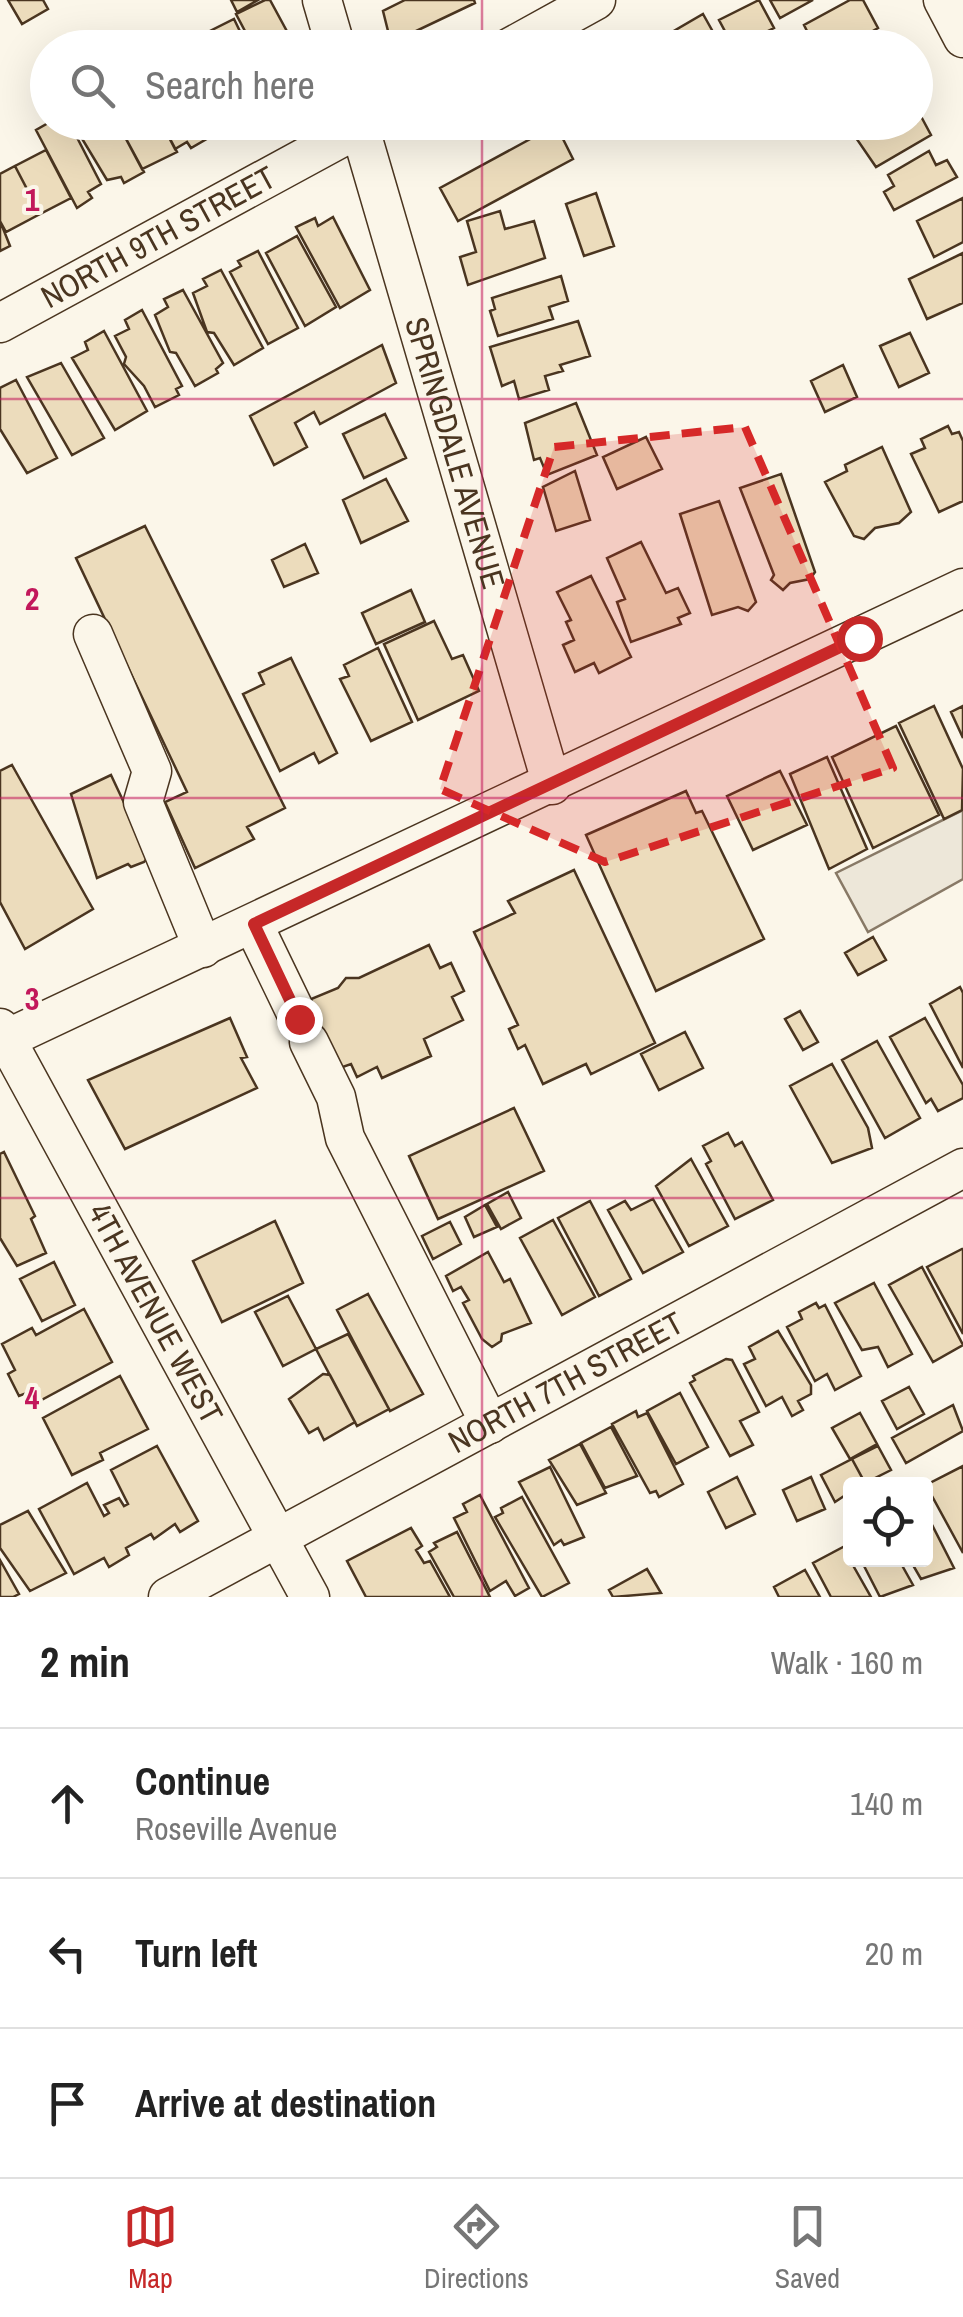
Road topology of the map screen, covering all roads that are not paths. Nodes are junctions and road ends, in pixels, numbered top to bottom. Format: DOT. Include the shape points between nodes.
graph roads {
  1 [pos="322,0"];
  2 [pos="596,0"];
  3 [pos="943,0"];
  4 [pos="331,30"];
  5 [pos="541,30"];
  6 [pos="963,38"];
  7 [pos="333,140"];
  8 [pos="367,140"];
  9 [pos="0,322"];
  10 [pos="963,588"];
  11 [pos="93,634"];
  12 [pos="552,785"];
  13 [pos="254,924"];
  14 [pos="203,948"];
  15 [pos="2,1037"];
  16 [pos="963,1168"];
  17 [pos="490,1424"];
  18 [pos="278,1538"];
  19 [pos="168,1597"];
  20 [pos="310,1597"];
  1 -- 4 [label="street"];
  2 -- 5 [label="street"];
  3 -- 6 [label="street"];
  7 -- 9 [label="street, NORTH 9TH STREET"];
  8 -- 12 [label="street, SPRINGDALE AVENUE"];
  10 -- 12 [label="street"];
  11 -- 14 [label="street" via="152,771 143,802"];
  12 -- 13 [label="street"];
  13 -- 14 [label="street"];
  13 -- 17 [label="street" via="336,1097 345,1138"];
  14 -- 15 [label="street"];
  15 -- 18 [label="street, 4TH AVENUE WEST"];
  16 -- 17 [label="street, NORTH 7TH STREET"];
  17 -- 18 [label="street, NORTH 7TH STREET"];
  18 -- 19 [label="street, NORTH 7TH STREET"];
  18 -- 20 [label="street, 4TH AVENUE WEST"];
}
